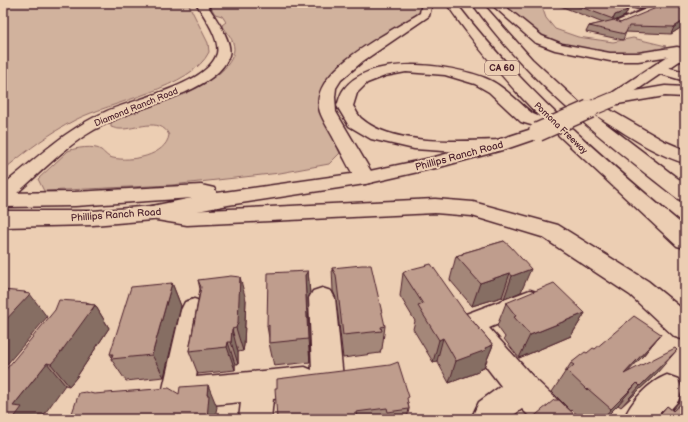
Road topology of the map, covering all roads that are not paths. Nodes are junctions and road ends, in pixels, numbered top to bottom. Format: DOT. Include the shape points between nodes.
graph roads {
  1 [pos="192,3"];
  2 [pos="201,3"];
  3 [pos="428,3"];
  4 [pos="451,3"];
  5 [pos="468,3"];
  6 [pos="477,3"];
  7 [pos="495,3"];
  8 [pos="668,3"];
  9 [pos="623,11"];
  10 [pos="638,15"];
  11 [pos="617,25"];
  12 [pos="680,52"];
  13 [pos="659,69"];
  14 [pos="540,74"];
  15 [pos="685,77"];
  16 [pos="685,92"];
  17 [pos="612,100"];
  18 [pos="600,127"];
  19 [pos="559,128"];
  20 [pos="508,142"];
  21 [pos="583,150"];
  22 [pos="685,158"];
  23 [pos="365,178"];
  24 [pos="3,180"];
  25 [pos="3,194"];
  26 [pos="685,194"];
  27 [pos="228,198"];
  28 [pos="3,200"];
  29 [pos="152,213"];
  30 [pos="3,219"];
  31 [pos="685,221"];
  32 [pos="685,240"];
  33 [pos="322,298"];
  34 [pos="532,300"];
  35 [pos="194,310"];
  36 [pos="685,328"];
  37 [pos="358,375"];
  38 [pos="328,378"];
  39 [pos="258,387"];
  40 [pos="523,389"];
  41 [pos="667,390"];
  42 [pos="178,394"];
  43 [pos="148,396"];
  44 [pos="255,419"];
  45 [pos="487,419"];
  46 [pos="555,419"];
  47 [pos="640,419"];
  1 -- 24 [label="street, Diamond Ranch Road" via="214,46 212,55 205,65 177,84 105,111 74,126 39,150"];
  2 -- 25 [label="street, Diamond Ranch Road" via="224,45 223,55 216,66 186,86 85,128 53,151"];
  3 -- 23 [label="main road" via="425,14 353,61 337,75 329,88 328,112"];
  4 -- 19 [label="main road, Pomona Freeway / CA 60" via="513,82"];
  5 -- 18 [label="main road" via="491,34 566,108"];
  6 -- 14 [label="main road, CA 60" via="502,35"];
  7 -- 12 [label="main road" via="538,39 559,47 610,57"];
  8 -- 10 [label="street"];
  9 -- 10 [label="street"];
  10 -- 11 [label="street"];
  12 -- 13 [label="main road, Phillips Ranch Road"];
  13 -- 15 [label="main road"];
  13 -- 17 [label="main road, Phillips Ranch Road"];
  14 -- 18 [label="main road, CA 60"];
  14 -- 22 [label="main road" via="621,124"];
  16 -- 17 [label="main road" via="665,90"];
  17 -- 20 [label="main road, Phillips Ranch Road, bridge"];
  18 -- 26 [label="main road, CA 60"];
  19 -- 20 [label="main road" via="528,118 494,89 480,81 446,71 406,68 381,73 362,80 350,91 345,106 355,122 377,135 414,144 458,147"];
  19 -- 21 [label="main road, Pomona Freeway / CA 60"];
  20 -- 23 [label="main road, Phillips Ranch Road" via="433,163"];
  21 -- 31 [label="main road" via="617,166"];
  21 -- 32 [label="main road, Pomona Freeway / CA 60"];
  23 -- 27 [label="main road, Phillips Ranch Road"];
  27 -- 28 [label="main road, Phillips Ranch Road" via="201,191 75,199"];
  27 -- 29 [label="main road, Phillips Ranch Road"];
  29 -- 30 [label="main road, Phillips Ranch Road" via="93,218"];
  29 -- 36 [label="main road" via="187,218 420,207 473,209 550,231 640,288"];
  33 -- 38 [label="street"];
  34 -- 40 [label="street" via="462,316"];
  35 -- 42 [label="street"];
  37 -- 38 [label="street"];
  38 -- 39 [label="street"];
  39 -- 42 [label="street"];
  39 -- 44 [label="street"];
  40 -- 45 [label="street" via="490,413"];
  40 -- 46 [label="street"];
  41 -- 47 [label="street"];
  42 -- 43 [label="street"];
}
